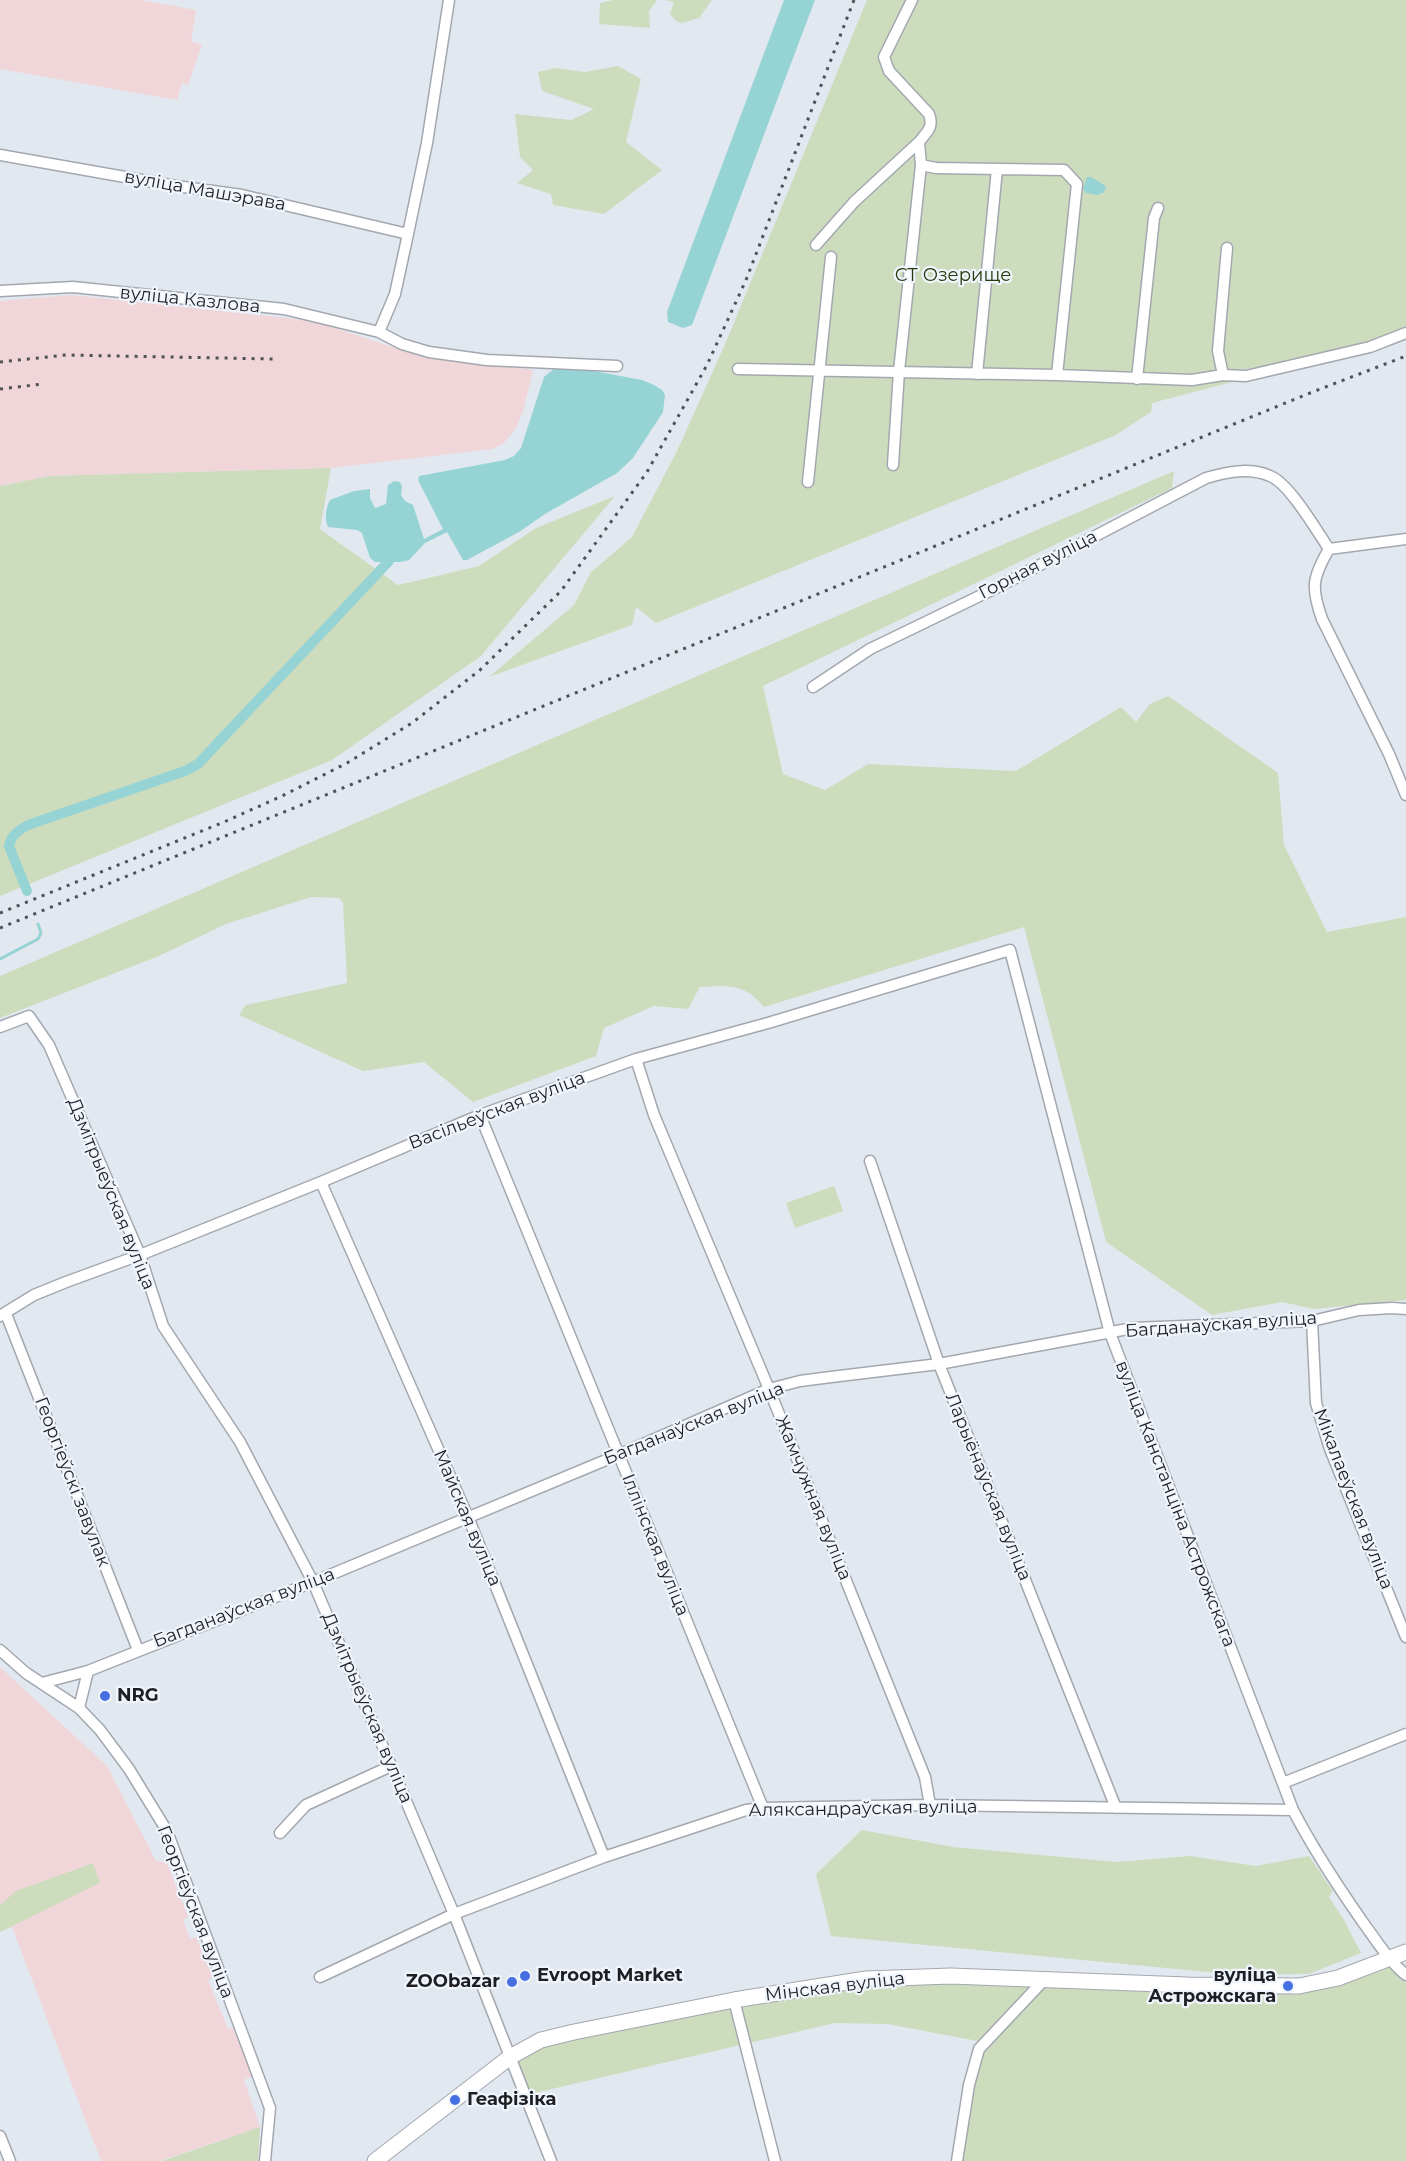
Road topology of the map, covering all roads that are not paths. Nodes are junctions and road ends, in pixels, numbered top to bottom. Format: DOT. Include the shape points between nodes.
graph roads {
  1 [pos="449,0"];
  2 [pos="912,0"];
  3 [pos="919,142"];
  4 [pos="0,155"];
  5 [pos="921,165"];
  6 [pos="997,169"];
  7 [pos="1158,208"];
  8 [pos="408,234"];
  9 [pos="816,245"];
  10 [pos="1227,248"];
  11 [pos="831,257"];
  12 [pos="0,291"];
  13 [pos="379,332"];
  14 [pos="1406,333"];
  15 [pos="617,366"];
  16 [pos="738,369"];
  17 [pos="820,369"];
  18 [pos="899,371"];
  19 [pos="977,374"];
  20 [pos="1057,375"];
  21 [pos="1227,376"];
  22 [pos="1137,379"];
  23 [pos="893,465"];
  24 [pos="808,482"];
  25 [pos="1406,538"];
  26 [pos="1329,549"];
  27 [pos="813,687"];
  28 [pos="1406,795"];
  29 [pos="1010,950"];
  30 [pos="0,1027"];
  31 [pos="636,1059"];
  32 [pos="480,1115"];
  33 [pos="870,1161"];
  34 [pos="321,1182"];
  35 [pos="140,1255"];
  36 [pos="1406,1309"];
  37 [pos="3,1315"];
  38 [pos="1311,1321"];
  39 [pos="1110,1333"];
  40 [pos="939,1364"];
  41 [pos="769,1389"];
  42 [pos="618,1455"];
  43 [pos="468,1517"];
  44 [pos="313,1582"];
  45 [pos="1406,1638"];
  46 [pos="0,1650"];
  47 [pos="138,1650"];
  48 [pos="88,1671"];
  49 [pos="42,1683"];
  50 [pos="79,1708"];
  51 [pos="1406,1734"];
  52 [pos="392,1766"];
  53 [pos="1283,1783"];
  54 [pos="930,1805"];
  55 [pos="763,1808"];
  56 [pos="1116,1808"];
  57 [pos="1293,1810"];
  58 [pos="280,1833"];
  59 [pos="604,1857"];
  60 [pos="454,1914"];
  61 [pos="1406,1952"];
  62 [pos="1390,1959"];
  63 [pos="1406,1975"];
  64 [pos="320,1977"];
  65 [pos="1044,1980"];
  66 [pos="734,2000"];
  67 [pos="510,2057"];
  68 [pos="0,2136"];
  69 [pos="10,2161"];
  70 [pos="265,2161"];
  71 [pos="375,2161"];
  72 [pos="550,2161"];
  73 [pos="775,2161"];
  74 [pos="957,2161"];
  1 -- 8 [label="street" via="427,143"];
  2 -- 3 [label="street" via="884,57 889,71 929,114 931,127"];
  3 -- 5 [label="street"];
  3 -- 9 [label="street" via="854,202"];
  4 -- 8 [label="street, вуліца Машэрава" via="242,195"];
  5 -- 6 [label="street"];
  5 -- 18 [label="street"];
  6 -- 19 [label="street"];
  6 -- 20 [label="street" via="1064,170 1077,184"];
  7 -- 22 [label="street"];
  8 -- 13 [label="street" via="395,294"];
  10 -- 21 [label="street" via="1218,351"];
  11 -- 17 [label="street"];
  12 -- 13 [label="street, вуліца Казлова" via="73,287 300,312"];
  13 -- 15 [label="street, вуліца Казлова" via="429,352 487,360"];
  14 -- 21 [label="street" via="1370,347 1246,376"];
  16 -- 17 [label="street"];
  17 -- 18 [label="street"];
  17 -- 24 [label="street"];
  18 -- 19 [label="street"];
  18 -- 23 [label="street"];
  19 -- 20 [label="street"];
  20 -- 22 [label="street"];
  21 -- 22 [label="street"];
  25 -- 26 [label="street"];
  26 -- 27 [label="street, Горная вуліца" via="1301,507 1272,476 1238,471 1206,478 870,649"];
  26 -- 28 [label="street" via="1318,571 1314,596"];
  29 -- 31 [label="street, Васільеўская вуліца"];
  29 -- 39 [label="street, вуліца Канстанціна Астрожскага"];
  30 -- 35 [label="street, Дзмітрыеўская вуліца" via="29,1016 49,1045"];
  31 -- 32 [label="street, Васільеўская вуліца"];
  31 -- 41 [label="street, Жамчужная вуліца" via="654,1115"];
  32 -- 34 [label="street, Васільеўская вуліца"];
  32 -- 42 [label="street, Іллінская вуліца"];
  33 -- 40 [label="street, Ларыёнаўская вуліца"];
  34 -- 35 [label="street, Васільеўская вуліца"];
  34 -- 43 [label="street, Майская вуліца"];
  35 -- 37 [label="street, Васільеўская вуліца" via="34,1295"];
  35 -- 44 [label="street, Дзмітрыеўская вуліца" via="163,1326 240,1442"];
  36 -- 38 [label="street, Багданаўская вуліца" via="1359,1310"];
  37 -- 47 [label="street, Георгіеўскі завулак"];
  38 -- 39 [label="street, Багданаўская вуліца" via="1133,1328"];
  38 -- 45 [label="street, Мікалаеўская вуліца" via="1316,1403 1330,1449"];
  39 -- 40 [label="street, Багданаўская вуліца"];
  39 -- 53 [label="street, вуліца Канстанціна Астрожскага"];
  40 -- 41 [label="street, Багданаўская вуліца" via="800,1381"];
  40 -- 56 [label="street, Ларыёнаўская вуліца"];
  41 -- 42 [label="street, Багданаўская вуліца"];
  41 -- 54 [label="street, Жамчужная вуліца" via="925,1777"];
  42 -- 43 [label="street, Багданаўская вуліца"];
  42 -- 55 [label="street, Іллінская вуліца"];
  43 -- 44 [label="street, Багданаўская вуліца"];
  43 -- 59 [label="street, Майская вуліца"];
  44 -- 47 [label="street, Багданаўская вуліца"];
  44 -- 52 [label="street, Дзмітрыеўская вуліца"];
  46 -- 49 [label="street, Георгіеўская вуліца"];
  47 -- 48 [label="street, Багданаўская вуліца"];
  48 -- 49 [label="street, Багданаўская вуліца"];
  48 -- 50 [label="street"];
  49 -- 50 [label="street, Георгіеўская вуліца"];
  50 -- 70 [label="street, Георгіеўская вуліца" via="117,1752 167,1831 270,2108"];
  51 -- 53 [label="street"];
  52 -- 58 [label="street" via="306,1805"];
  52 -- 60 [label="street, Дзмітрыеўская вуліца"];
  53 -- 57 [label="street, вуліца Канстанціна Астрожскага"];
  54 -- 55 [label="street, Аляксандраўская вуліца"];
  54 -- 56 [label="street, Аляксандраўская вуліца"];
  55 -- 59 [label="street, Аляксандраўская вуліца" via="724,1816"];
  56 -- 57 [label="street, Аляксандраўская вуліца"];
  57 -- 62 [label="street, вуліца Канстанціна Астрожскага" via="1310,1844"];
  59 -- 60 [label="street, Аляксандраўская вуліца"];
  60 -- 64 [label="street, Аляксандраўская вуліца"];
  60 -- 67 [label="street, Дзмітрыеўская вуліца"];
  61 -- 62 [label="main road, Мінская вуліца"];
  62 -- 63 [label="street, вуліца Канстанціна Астрожскага"];
  62 -- 65 [label="main road, Мінская вуліца" via="1338,1978 1299,1986"];
  65 -- 66 [label="main road, Мінская вуліца" via="951,1976 866,1979"];
  65 -- 74 [label="street" via="979,2049"];
  66 -- 67 [label="main road, Мінская вуліца" via="540,2040"];
  66 -- 73 [label="street"];
  67 -- 71 [label="main road, Мінская вуліца"];
  67 -- 72 [label="street, Дзмітрыеўская вуліца"];
  68 -- 69 [label="street"];
}
